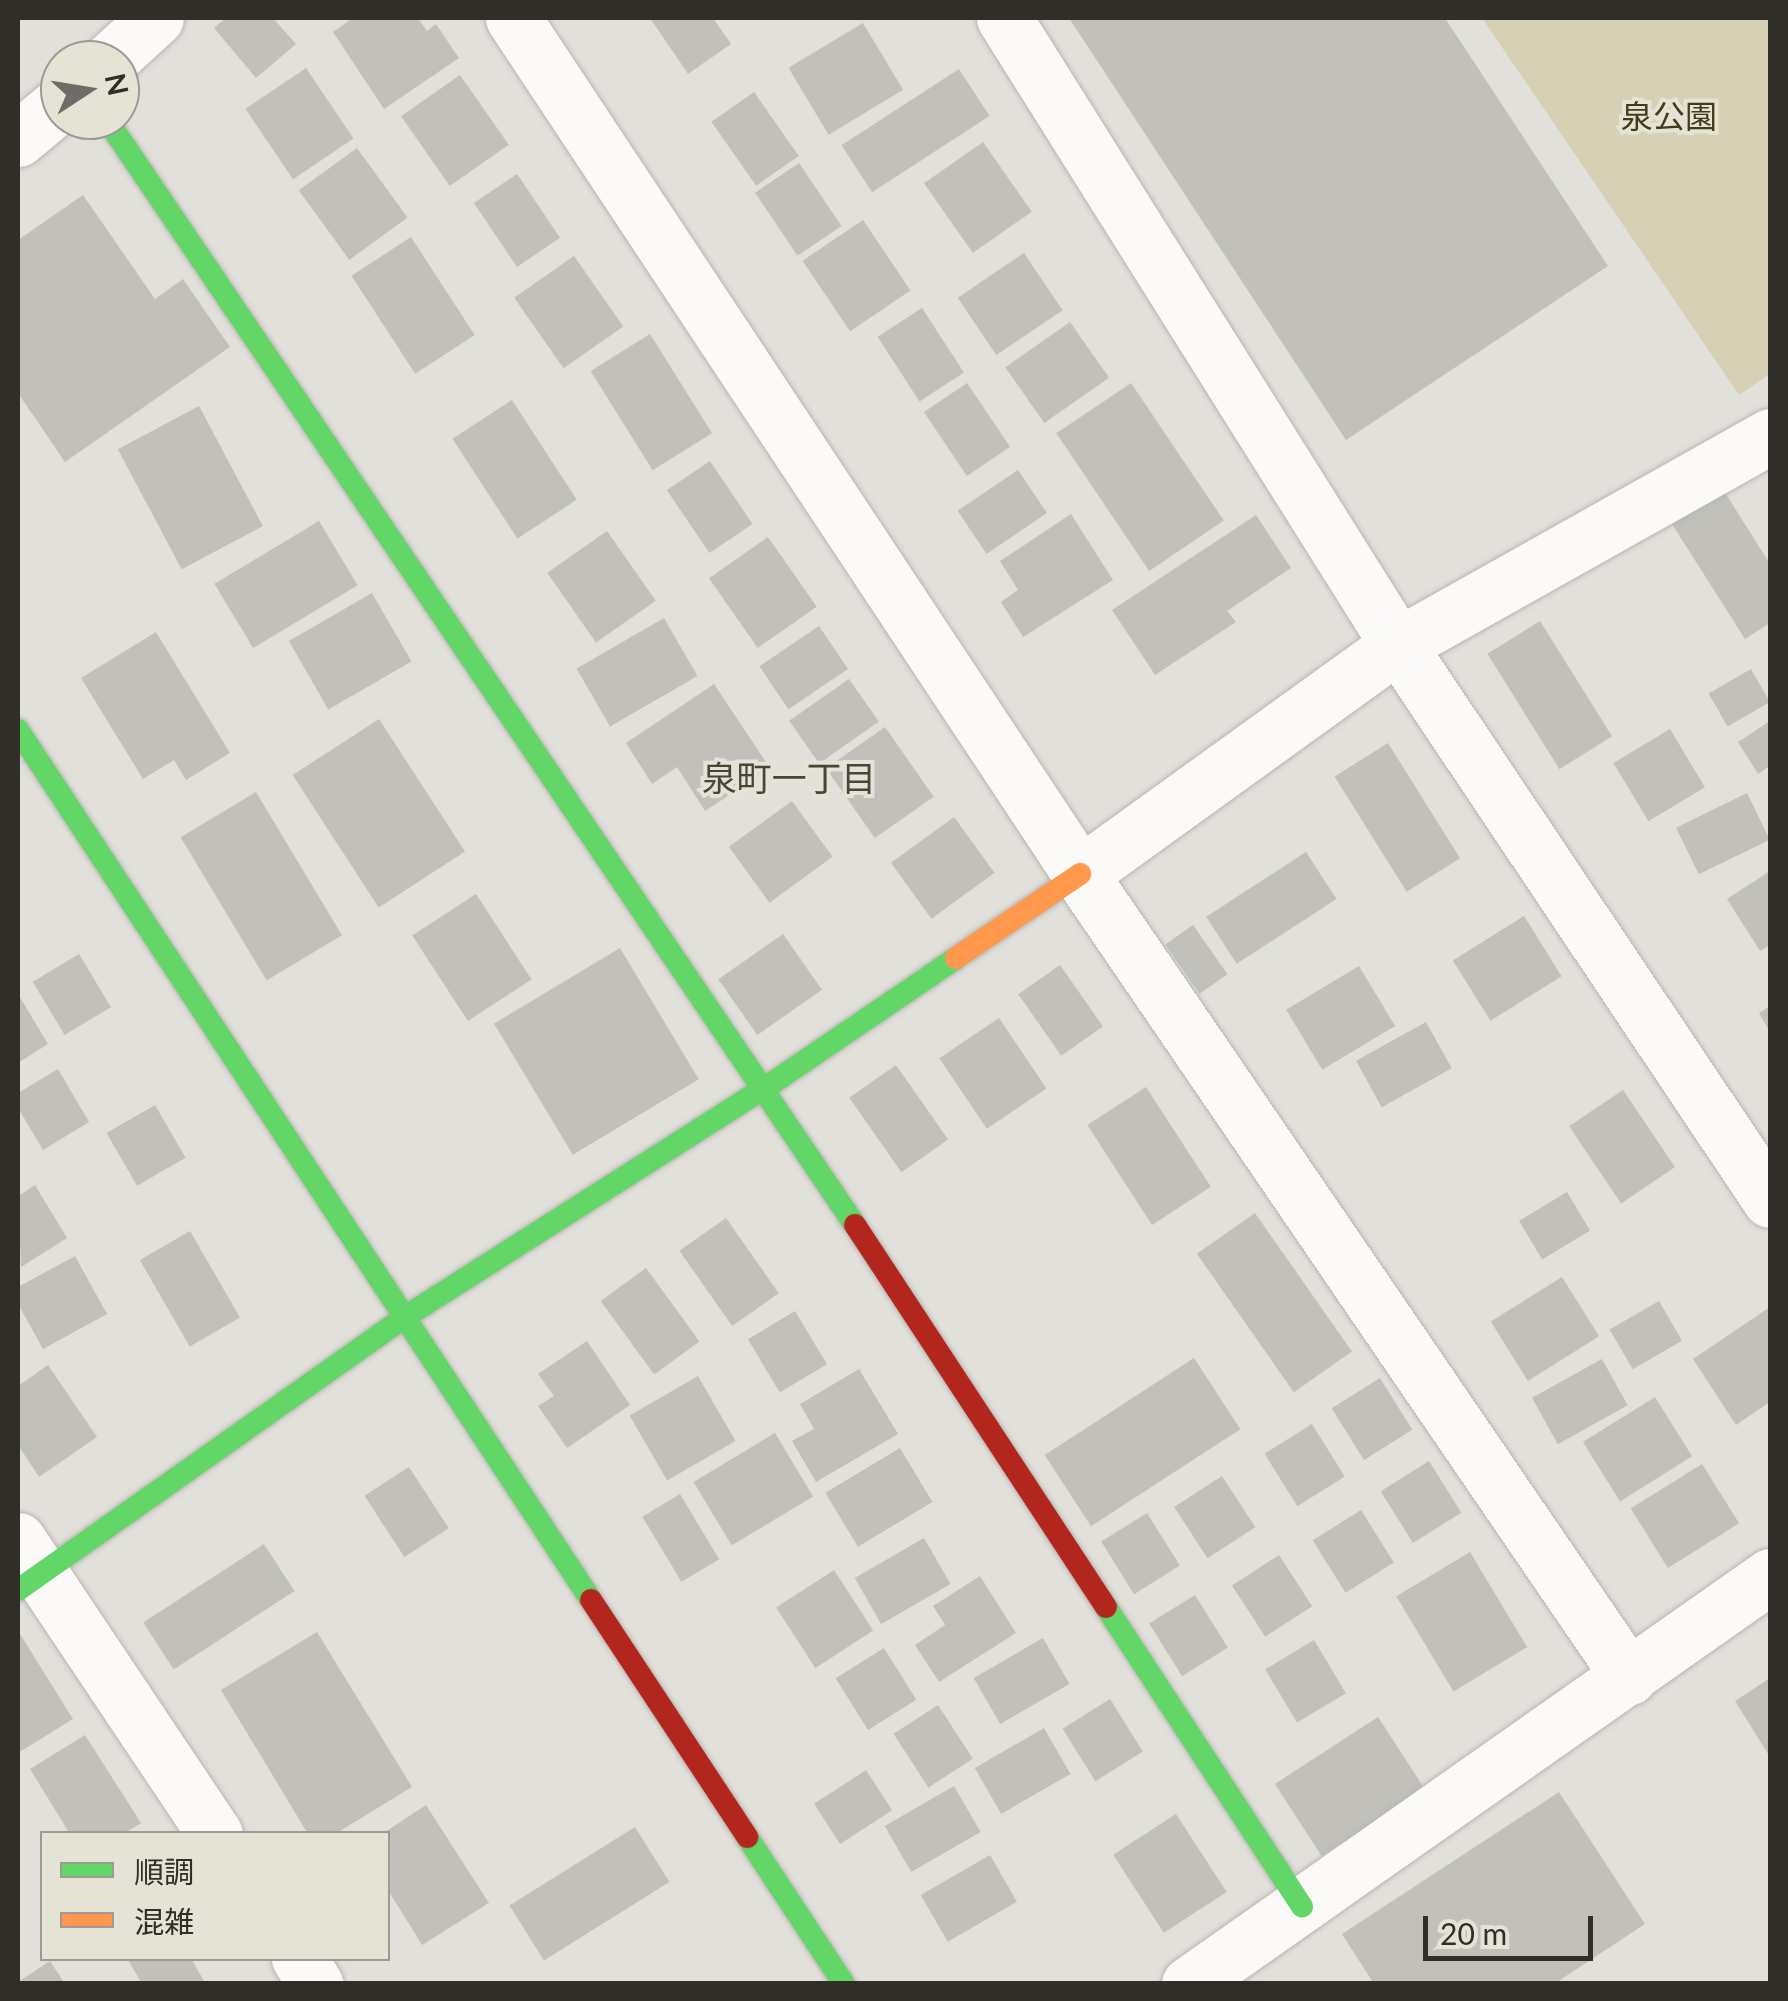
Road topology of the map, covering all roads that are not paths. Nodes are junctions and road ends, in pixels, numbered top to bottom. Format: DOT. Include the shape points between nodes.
graph roads {
  1 [pos="156,18"];
  2 [pos="513,18"];
  3 [pos="1004,18"];
  4 [pos="132,40"];
  5 [pos="40,121"];
  6 [pos="18,139"];
  7 [pos="121,140"];
  8 [pos="1768,443"];
  9 [pos="1398,645"];
  10 [pos="18,730"];
  11 [pos="1080,874"];
  12 [pos="765,1088"];
  13 [pos="1770,1200"];
  14 [pos="405,1318"];
  15 [pos="25,1568"];
  16 [pos="1770,1576"];
  17 [pos="1629,1677"];
  18 [pos="213,1831"];
  19 [pos="1302,1907"];
  20 [pos="300,1961"];
  21 [pos="315,1984"];
  22 [pos="844,1984"];
  23 [pos="1190,1984"];
  1 -- 4 [label="street"];
  2 -- 11 [label="street"];
  3 -- 9 [label="street"];
  5 -- 6 [label="street"];
  7 -- 12 [label="street"];
  8 -- 9 [label="street"];
  9 -- 11 [label="street"];
  9 -- 13 [label="street"];
  10 -- 14 [label="street"];
  11 -- 12 [label="street"];
  11 -- 17 [label="street"];
  12 -- 14 [label="street"];
  12 -- 19 [label="street"];
  14 -- 15 [label="street"];
  14 -- 22 [label="street"];
  15 -- 18 [label="street"];
  16 -- 17 [label="street"];
  17 -- 19 [label="street"];
  19 -- 23 [label="street"];
  20 -- 21 [label="street"];
}
